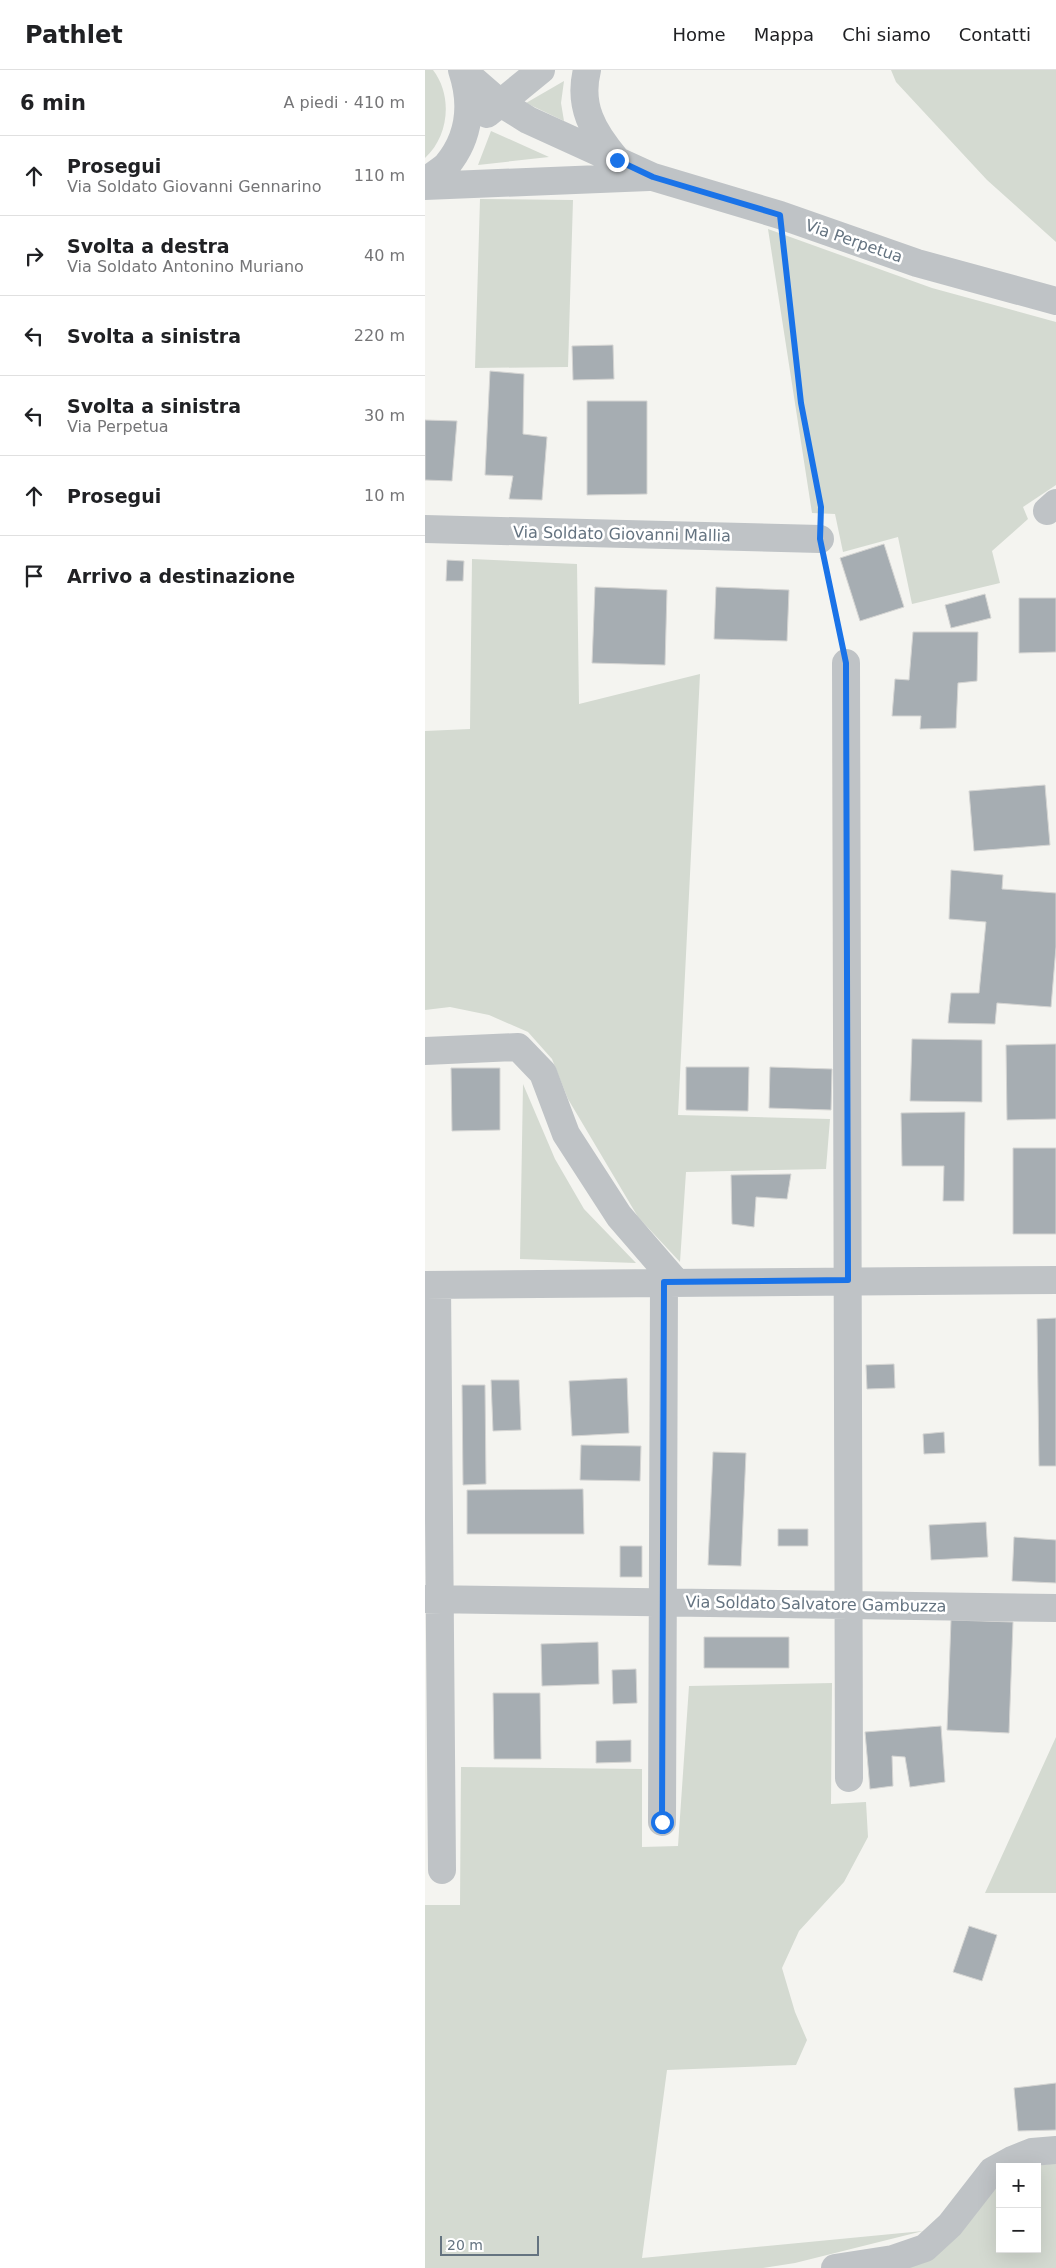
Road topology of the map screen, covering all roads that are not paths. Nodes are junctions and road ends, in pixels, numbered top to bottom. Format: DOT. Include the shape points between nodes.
graph roads {
  1 [pos="462,70"];
  2 [pos="541,70"];
  3 [pos="587,70"];
  4 [pos="499,102"];
  5 [pos="464,136"];
  6 [pos="617,160"];
  7 [pos="653,177"];
  8 [pos="425,181"];
  9 [pos="425,186"];
  10 [pos="1056,301"];
  11 [pos="425,529"];
  12 [pos="820,539"];
  13 [pos="846,663"];
  14 [pos="425,1051"];
  15 [pos="848,1280"];
  16 [pos="1056,1280"];
  17 [pos="670,1282"];
  18 [pos="431,1285"];
  19 [pos="432,1599"];
  20 [pos="663,1602"];
  21 [pos="849,1604"];
  22 [pos="1056,1608"];
  23 [pos="849,1778"];
  24 [pos="662,1822"];
  25 [pos="442,1870"];
  26 [pos="1056,2150"];
  27 [pos="835,2268"];
  1 -- 4 [label="street"];
  1 -- 5 [label="street" via="469,103"];
  2 -- 4 [label="street"];
  3 -- 6 [label="street" via="583,94 591,121"];
  4 -- 5 [label="street"];
  4 -- 6 [label="street" via="528,120"];
  5 -- 8 [label="street" via="446,166"];
  6 -- 7 [label="street"];
  7 -- 9 [label="street"];
  7 -- 10 [label="street, Via Perpetua" via="780,215 917,263"];
  11 -- 12 [label="street, Via Soldato Giovanni Mallia"];
  13 -- 15 [label="street"];
  14 -- 17 [label="street" via="519,1047 543,1072 566,1134 619,1216"];
  15 -- 16 [label="street"];
  15 -- 17 [label="street"];
  15 -- 21 [label="street"];
  17 -- 18 [label="street"];
  17 -- 20 [label="street"];
  18 -- 19 [label="street"];
  19 -- 20 [label="street, Via Soldato Salvatore Gambuzza"];
  19 -- 25 [label="street"];
  20 -- 21 [label="street, Via Soldato Salvatore Gambuzza"];
  20 -- 24 [label="street"];
  21 -- 22 [label="street, Via Soldato Salvatore Gambuzza"];
  21 -- 23 [label="street"];
  26 -- 27 [label="street" via="1032,2152 992,2171 950,2225 925,2248 893,2259"];
}
